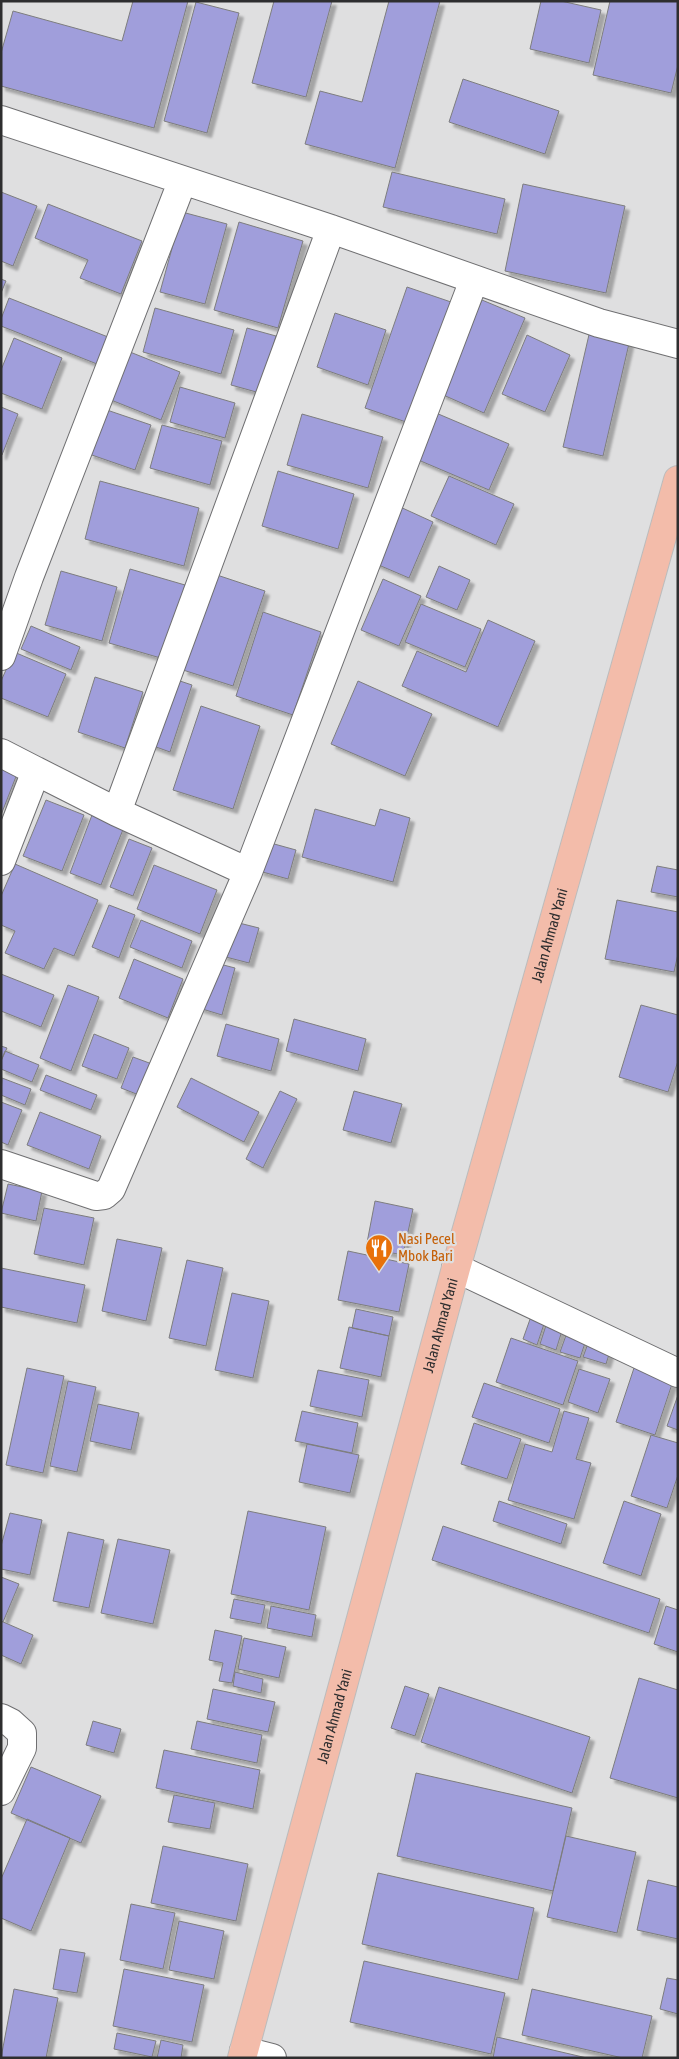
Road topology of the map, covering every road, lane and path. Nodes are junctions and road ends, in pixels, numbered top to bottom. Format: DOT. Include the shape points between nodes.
graph roads {
  1 [pos="1,120"];
  2 [pos="182,182"];
  3 [pos="331,230"];
  4 [pos="474,280"];
  5 [pos="669,341"];
  6 [pos="678,480"];
  7 [pos="1,656"];
  8 [pos="1,753"];
  9 [pos="36,771"];
  10 [pos="117,812"];
  11 [pos="1,861"];
  12 [pos="248,872"];
  13 [pos="1,1164"];
  14 [pos="456,1268"];
  15 [pos="678,1373"];
  16 [pos="1,1718"];
  17 [pos="1,1791"];
  18 [pos="243,2054"];
  19 [pos="272,2058"];
  1 -- 2 [label="street"];
  2 -- 3 [label="street"];
  2 -- 7 [label="street"];
  3 -- 4 [label="street"];
  3 -- 10 [label="street"];
  4 -- 5 [label="street" via="599,323"];
  4 -- 12 [label="street"];
  6 -- 14 [label="main road, Jalan Ahmad Yani"];
  8 -- 9 [label="street"];
  9 -- 10 [label="street"];
  9 -- 11 [label="street"];
  10 -- 12 [label="street"];
  12 -- 13 [label="street" via="112,1189 96,1196"];
  14 -- 15 [label="street"];
  14 -- 18 [label="main road, Jalan Ahmad Yani"];
  16 -- 17 [label="street" via="22,1733 22,1748"];
  18 -- 19 [label="street"];
}
